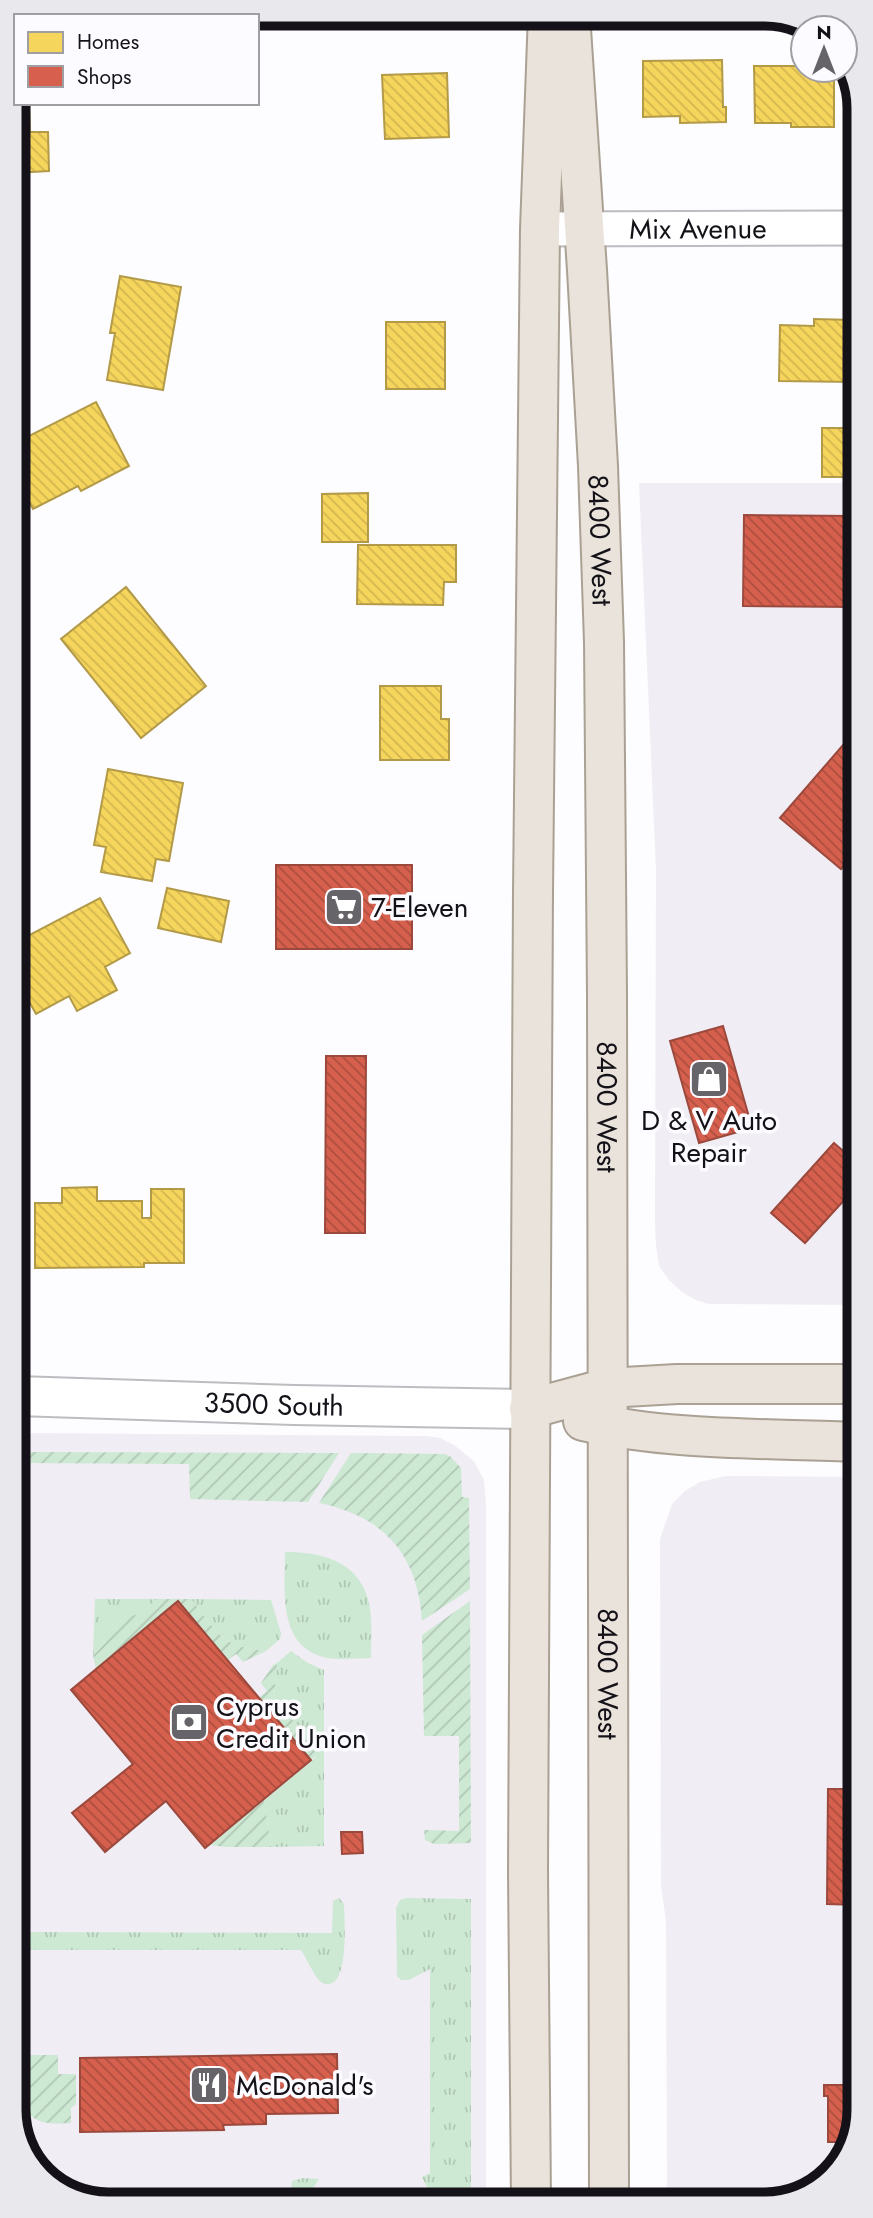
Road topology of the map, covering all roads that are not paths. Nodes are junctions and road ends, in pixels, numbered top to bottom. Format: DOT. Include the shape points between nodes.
graph roads {
  1 [pos="548,26"];
  2 [pos="570,26"];
  3 [pos="847,228"];
  4 [pos="540,229"];
  5 [pos="585,229"];
  6 [pos="847,1384"];
  7 [pos="607,1388"];
  8 [pos="26,1396"];
  9 [pos="530,1409"];
  10 [pos="607,1427"];
  11 [pos="847,1441"];
  12 [pos="531,2192"];
  13 [pos="609,2192"];
  1 -- 4 [label="main road"];
  2 -- 5 [label="main road, 8400 West"];
  3 -- 5 [label="street, Mix Avenue"];
  4 -- 5 [label="street, Mix Avenue"];
  4 -- 9 [label="main road"];
  5 -- 7 [label="main road, 8400 West" via="604,642"];
  6 -- 7 [label="main road, 3500 South"];
  7 -- 9 [label="main road, 3500 South"];
  7 -- 10 [label="main road, 8400 West"];
  8 -- 9 [label="street, 3500 South"];
  9 -- 10 [label="main road, 3500 South"];
  9 -- 12 [label="main road"];
  10 -- 11 [label="main road, 3500 South" via="677,1435"];
  10 -- 13 [label="main road, 8400 West"];
}
